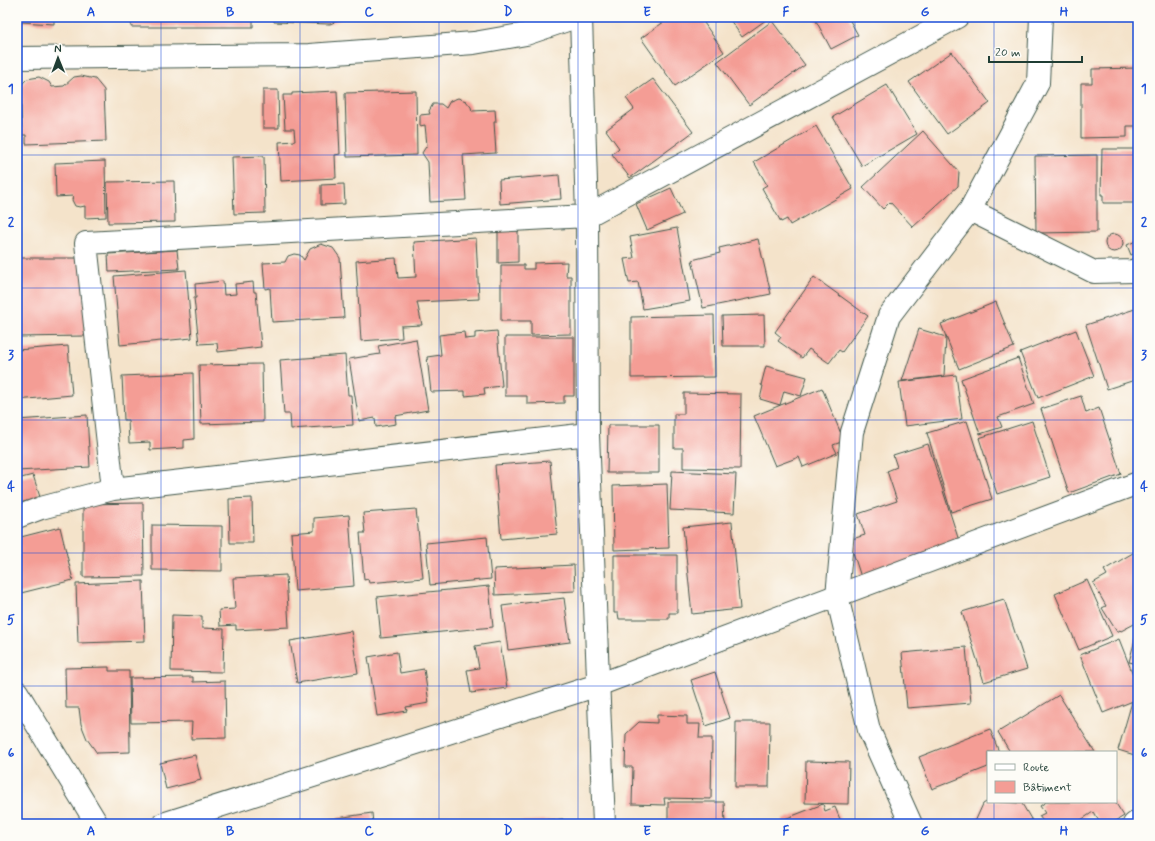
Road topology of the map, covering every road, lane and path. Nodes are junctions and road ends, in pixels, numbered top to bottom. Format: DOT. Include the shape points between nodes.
graph roads {
  1 [pos="576,17"];
  2 [pos="581,17"];
  3 [pos="957,17"];
  4 [pos="1040,17"];
  5 [pos="17,58"];
  6 [pos="970,210"];
  7 [pos="587,216"];
  8 [pos="1138,269"];
  9 [pos="588,434"];
  10 [pos="1138,483"];
  11 [pos="113,489"];
  12 [pos="17,517"];
  13 [pos="837,596"];
  14 [pos="598,685"];
  15 [pos="17,692"];
  16 [pos="1138,821"];
  17 [pos="97,824"];
  18 [pos="163,824"];
  19 [pos="604,824"];
  20 [pos="912,824"];
  21 [pos="1134,824"];
  1 -- 5 [label="street" via="526,34 474,43 309,55"];
  2 -- 7 [label="street"];
  3 -- 7 [label="street"];
  4 -- 6 [label="street" via="1038,83"];
  6 -- 8 [label="street" via="1094,272 1133,272"];
  6 -- 13 [label="street" via="889,316 852,432"];
  7 -- 9 [label="street"];
  7 -- 11 [label="street" via="86,243"];
  9 -- 11 [label="street"];
  9 -- 14 [label="street"];
  10 -- 13 [label="street"];
  11 -- 12 [label="street"];
  13 -- 14 [label="street"];
  13 -- 20 [label="street" via="869,730"];
  14 -- 18 [label="street"];
  14 -- 19 [label="street"];
  15 -- 17 [label="street"];
  16 -- 21 [label="street"];
}
